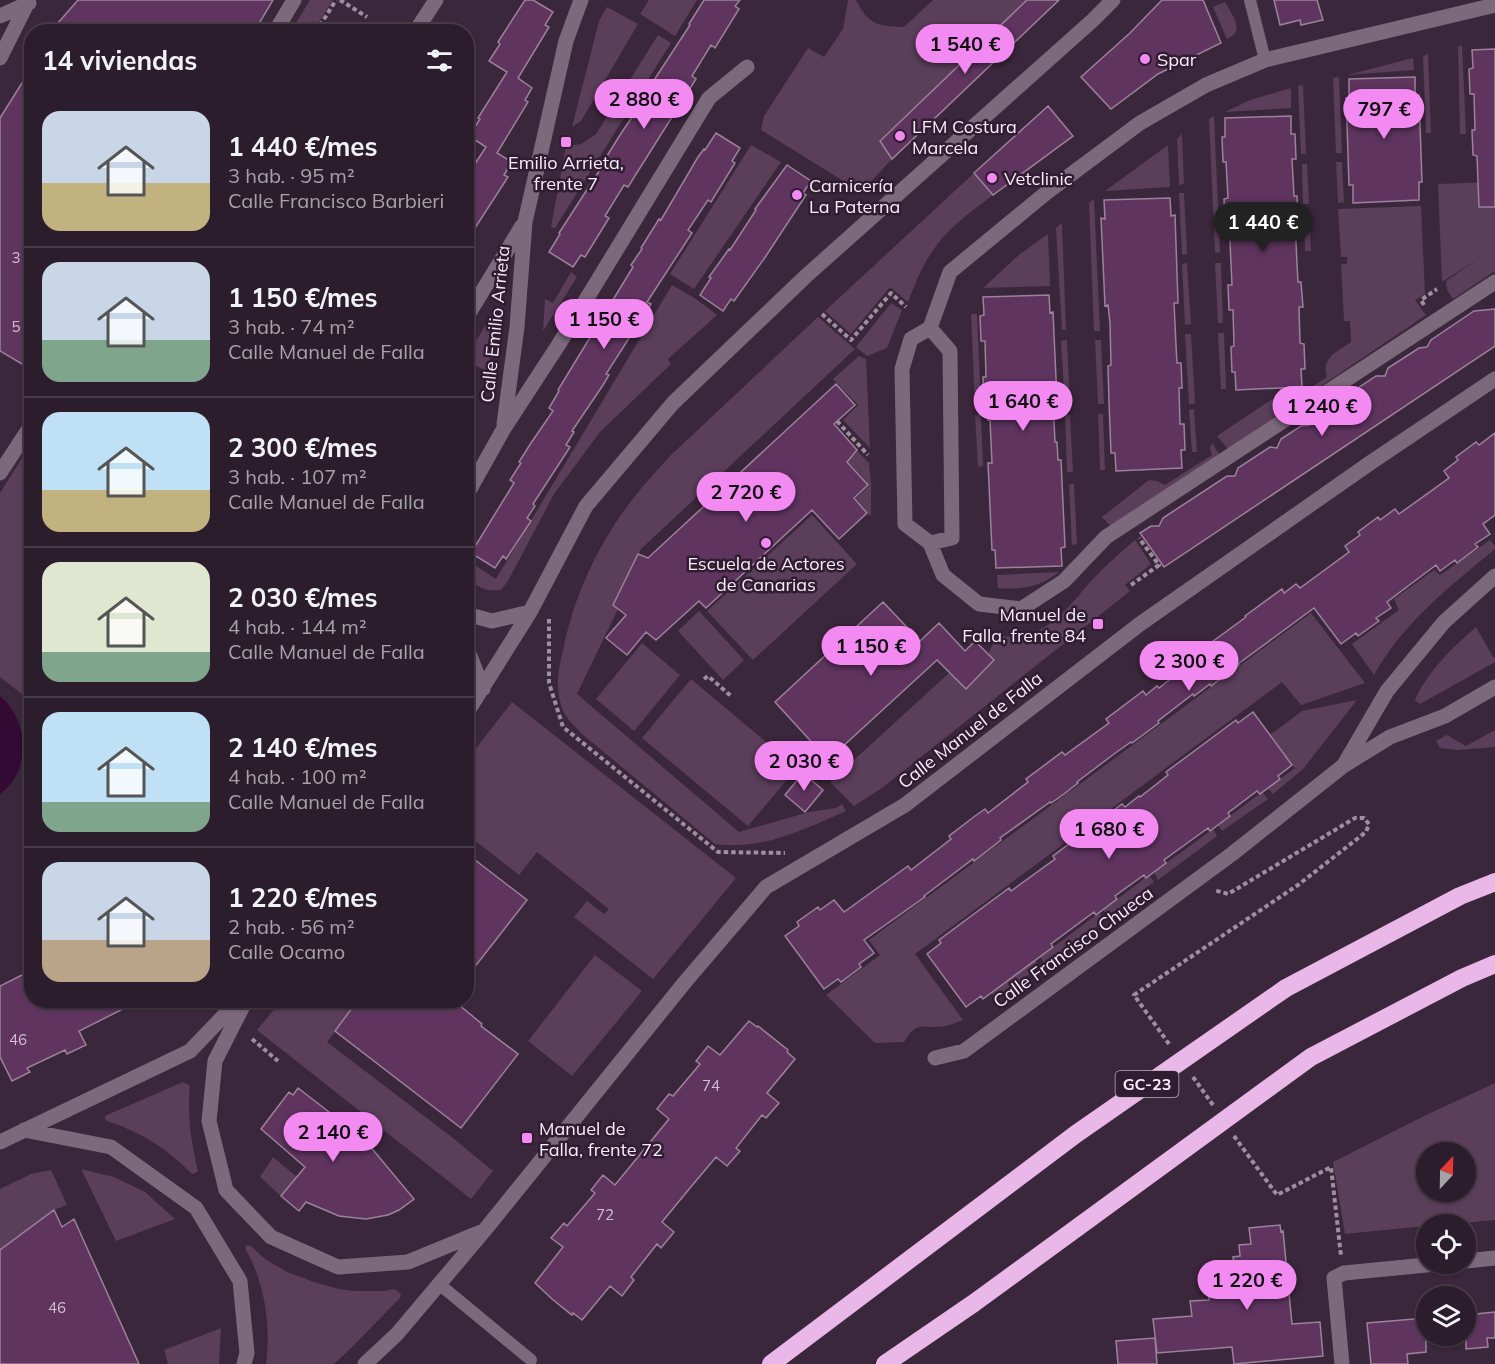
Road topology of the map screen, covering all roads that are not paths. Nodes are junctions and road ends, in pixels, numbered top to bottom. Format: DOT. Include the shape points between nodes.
graph roads {
  1 [pos="294,0"];
  2 [pos="436,0"];
  3 [pos="581,0"];
  4 [pos="1113,0"];
  5 [pos="1250,0"];
  6 [pos="30,2"];
  7 [pos="1495,5"];
  8 [pos="0,16"];
  9 [pos="279,24"];
  10 [pos="421,24"];
  11 [pos="0,58"];
  12 [pos="1264,60"];
  13 [pos="747,67"];
  14 [pos="525,222"];
  15 [pos="1495,282"];
  16 [pos="474,305"];
  17 [pos="930,328"];
  18 [pos="1495,379"];
  19 [pos="503,430"];
  20 [pos="24,436"];
  21 [pos="0,473"];
  22 [pos="474,482"];
  23 [pos="930,543"];
  24 [pos="1495,576"];
  25 [pos="530,612"];
  26 [pos="474,616"];
  27 [pos="474,666"];
  28 [pos="1495,687"];
  29 [pos="483,688"];
  30 [pos="474,702"];
  31 [pos="1343,766"];
  32 [pos="1495,882"];
  33 [pos="1495,964"];
  34 [pos="231,1008"];
  35 [pos="242,1008"];
  36 [pos="935,1058"];
  37 [pos="24,1130"];
  38 [pos="0,1142"];
  39 [pos="484,1231"];
  40 [pos="1495,1258"];
  41 [pos="1476,1260"];
  42 [pos="1416,1266"];
  43 [pos="439,1284"];
  44 [pos="974,1303"];
  45 [pos="531,1360"];
  46 [pos="244,1364"];
  47 [pos="365,1364"];
  48 [pos="771,1364"];
  49 [pos="885,1364"];
  50 [pos="901,1364"];
  51 [pos="1342,1364"];
  1 -- 9 [label="street"];
  2 -- 10 [label="street"];
  3 -- 14 [label="street, Calle Emilio Arrieta" via="566,41"];
  4 -- 25 [label="street" via="806,276 673,403 586,506"];
  5 -- 12 [label="lane"];
  6 -- 8 [label="street"];
  6 -- 11 [label="street"];
  7 -- 12 [label="street"];
  12 -- 17 [label="street" via="1206,85 1140,123 1046,193 950,272"];
  13 -- 19 [label="street, Calle Emilio Arrieta" via="709,98 560,344"];
  14 -- 16 [label="street, Calle Emilio Arrieta"];
  14 -- 19 [label="street, Calle Emilio Arrieta" via="518,327"];
  15 -- 23 [label="street" via="1106,537 1064,581 1021,609 979,604 943,575"];
  17 -- 23 [label="street" via="911,339 902,369 905,524"];
  17 -- 23 [label="street" via="950,351 952,538"];
  18 -- 39 [label="street, Calle Manuel de Falla" via="1140,624 905,805 766,887"];
  19 -- 22 [label="street, Calle Emilio Arrieta"];
  20 -- 21 [label="street"];
  24 -- 31 [label="street" via="1444,622 1387,691"];
  25 -- 26 [label="street" via="492,621"];
  25 -- 29 [label="street"];
  27 -- 29 [label="street"];
  28 -- 31 [label="street" via="1445,716 1390,737"];
  29 -- 30 [label="street"];
  31 -- 36 [label="street, Calle Francisco Chueca" via="1232,854 964,1051"];
  32 -- 48 [label="highway, GC-23" via="1286,988 1076,1134"];
  33 -- 44 [label="highway" via="1311,1057"];
  34 -- 37 [label="street" via="190,1051"];
  35 -- 39 [label="street, Calle Manuel de Falla" via="215,1061 209,1121 226,1190 271,1237 338,1267 408,1262"];
  37 -- 38 [label="street"];
  37 -- 46 [label="street" via="111,1147 196,1208 240,1281 247,1353"];
  39 -- 43 [label="street, Calle Manuel de Falla"];
  40 -- 41 [label="street"];
  42 -- 51 [label="street" via="1339,1275"];
  43 -- 45 [label="lane"];
  43 -- 47 [label="street, Calle Manuel de Falla" via="397,1334"];
  44 -- 49 [label="highway"];
  44 -- 50 [label="highway"];
}
